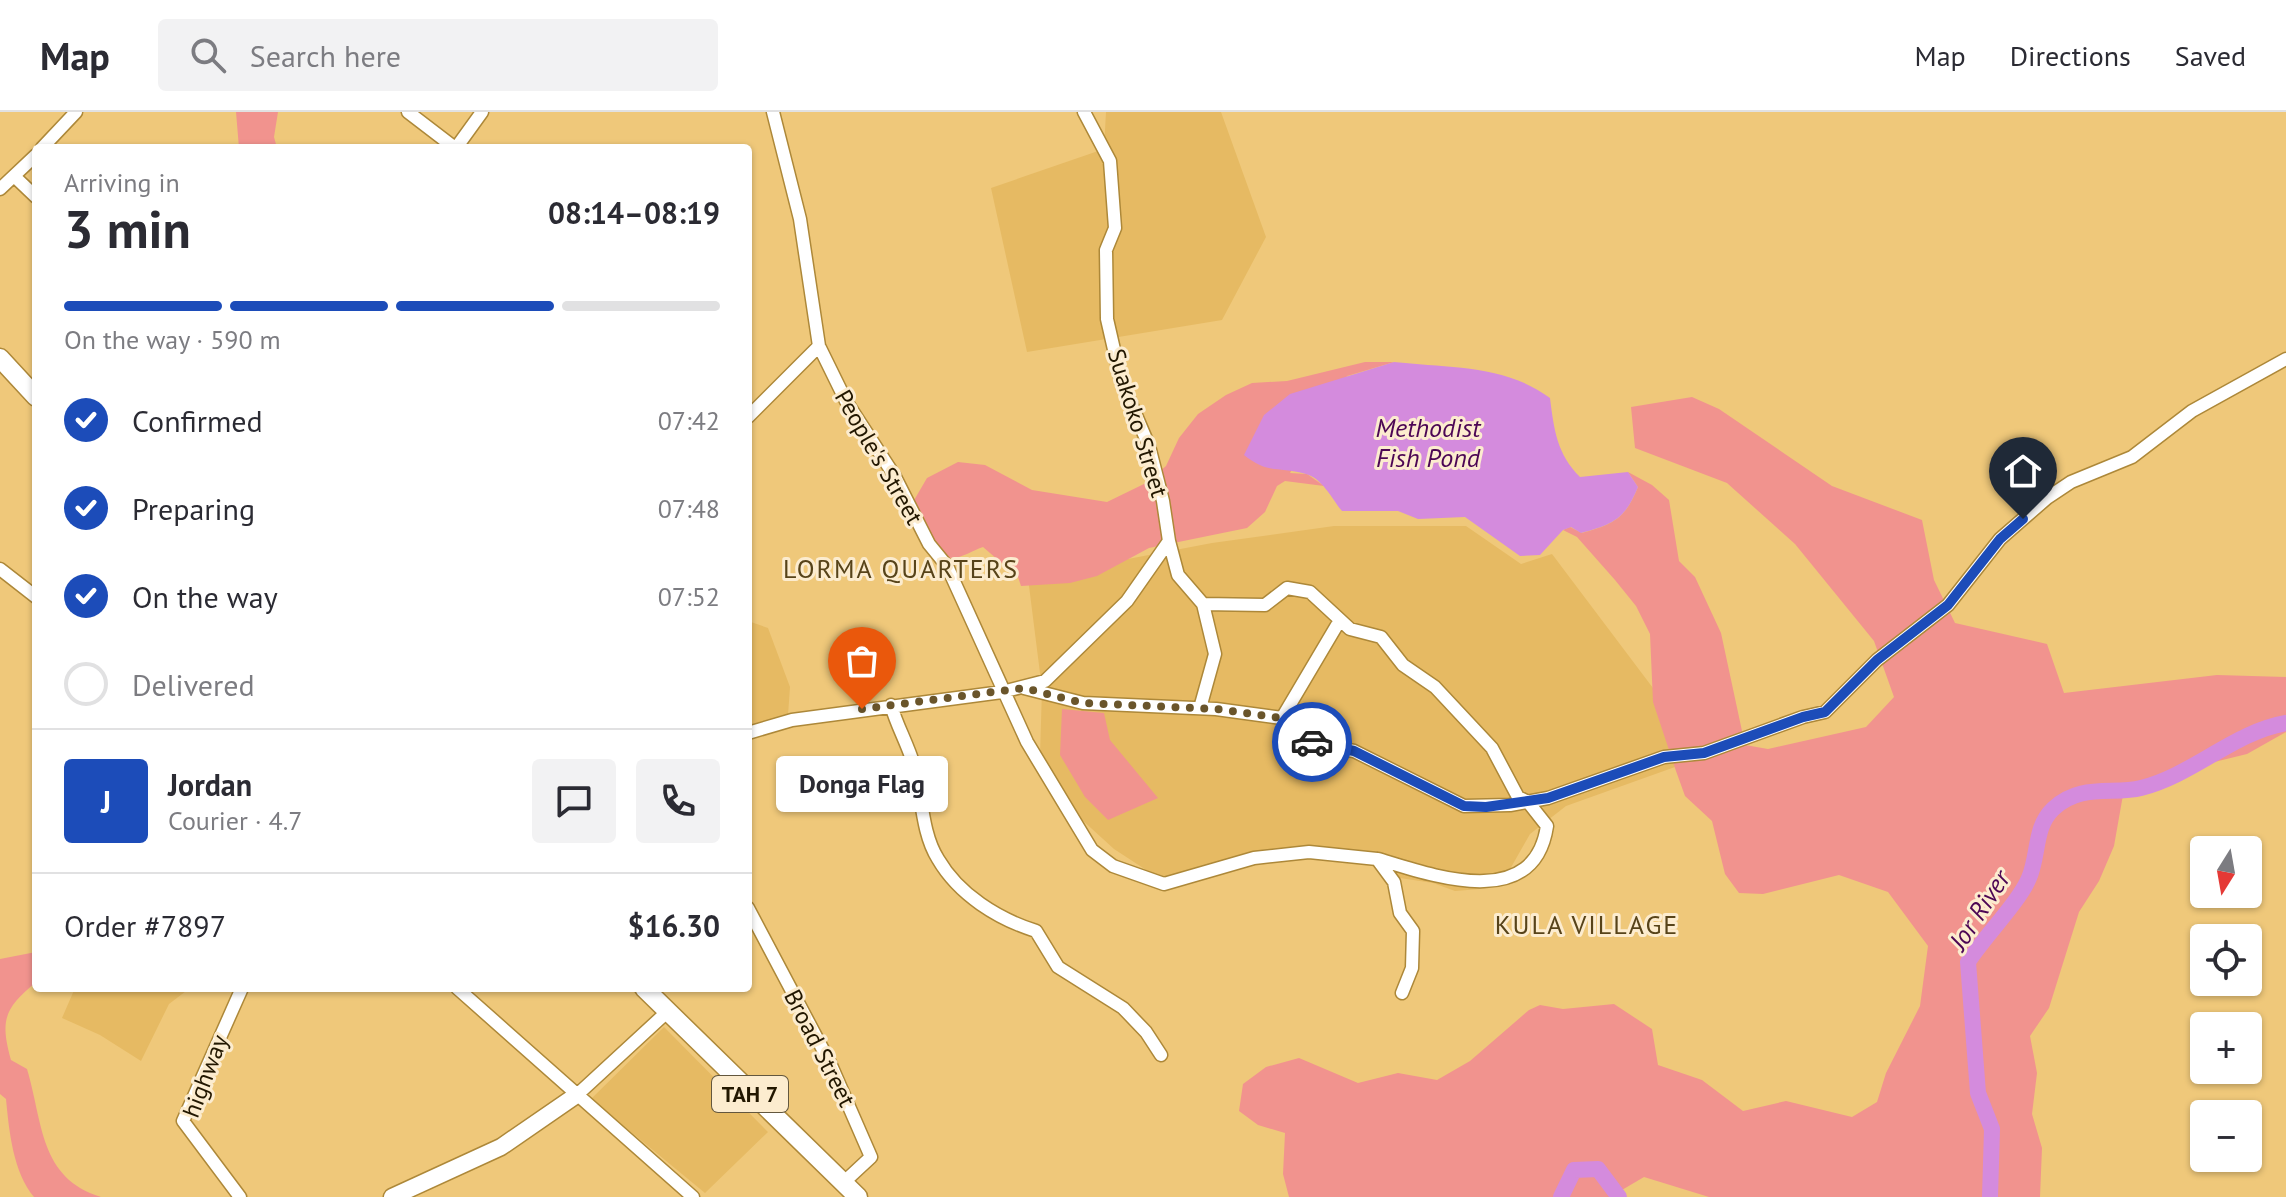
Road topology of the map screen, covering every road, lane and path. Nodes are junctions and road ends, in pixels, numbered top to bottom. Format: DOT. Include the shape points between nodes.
graph roads {
  1 [pos="76,112"];
  2 [pos="408,112"];
  3 [pos="482,112"];
  4 [pos="773,112"];
  5 [pos="1084,112"];
  6 [pos="46,144"];
  7 [pos="450,144"];
  8 [pos="458,144"];
  9 [pos="32,159"];
  10 [pos="15,177"];
  11 [pos="0,189"];
  12 [pos="32,193"];
  13 [pos="819,346"];
  14 [pos="0,358"];
  15 [pos="2286,359"];
  16 [pos="32,393"];
  17 [pos="752,413"];
  18 [pos="1169,541"];
  19 [pos="0,570"];
  20 [pos="32,594"];
  21 [pos="1203,604"];
  22 [pos="1340,620"];
  23 [pos="1024,688"];
  24 [pos="1002,692"];
  25 [pos="891,705"];
  26 [pos="1200,708"];
  27 [pos="1282,718"];
  28 [pos="752,732"];
  29 [pos="1528,802"];
  30 [pos="1377,859"];
  31 [pos="752,916"];
  32 [pos="240,992"];
  33 [pos="462,992"];
  34 [pos="648,992"];
  35 [pos="1402,993"];
  36 [pos="667,1012"];
  37 [pos="1161,1055"];
  38 [pos="578,1094"];
  39 [pos="871,1157"];
  40 [pos="883,1165"];
  41 [pos="843,1183"];
  42 [pos="240,1197"];
  43 [pos="392,1197"];
  44 [pos="693,1197"];
  45 [pos="858,1197"];
  1 -- 6 [label="street"];
  2 -- 7 [label="street"];
  3 -- 8 [label="street"];
  4 -- 13 [label="street, People's Street" via="800,219"];
  5 -- 18 [label="street, Suakoko Street" via="1110,161 1115,228 1106,250 1107,319 1121,380 1149,446"];
  9 -- 10 [label="street"];
  10 -- 11 [label="street"];
  10 -- 12 [label="street"];
  13 -- 17 [label="street"];
  13 -- 24 [label="street, People's Street" via="929,544 947,566"];
  14 -- 16 [label="highway"];
  15 -- 29 [label="street" via="2192,411 2132,457 2047,498 2000,539 1948,605 1877,660 1825,712 1704,753 1664,757"];
  18 -- 21 [label="street, Suakoko Street" via="1178,575"];
  18 -- 23 [label="street" via="1127,601 1084,645 1045,681"];
  19 -- 20 [label="street"];
  21 -- 22 [label="street, People's Street" via="1265,605 1287,588 1310,592"];
  21 -- 26 [label="street" via="1215,654"];
  22 -- 27 [label="street"];
  22 -- 29 [label="street, People's Street" via="1350,629 1381,637 1403,665 1435,687 1492,748 1518,797"];
  23 -- 24 [label="street"];
  23 -- 26 [label="street" via="1083,703"];
  24 -- 25 [label="street"];
  24 -- 30 [label="street, People's Street" via="1061,804 1092,850 1113,866 1164,884 1254,858 1309,852"];
  25 -- 28 [label="street" via="792,720"];
  25 -- 37 [label="street" via="909,747 937,859 975,902 1036,931 1058,967 1123,1008"];
  26 -- 27 [label="street"];
  27 -- 29 [label="street" via="1315,744 1354,751 1464,806"];
  29 -- 30 [label="street, People's Street" via="1547,826 1545,842 1523,869 1503,882 1448,881"];
  30 -- 35 [label="street" via="1394,882 1400,913 1413,931 1412,968"];
  31 -- 39 [label="street, Broad Street" via="830,1063"];
  32 -- 42 [label="street, highway" via="183,1121"];
  33 -- 38 [label="street"];
  34 -- 36 [label="highway, TAH 7"];
  36 -- 38 [label="street"];
  36 -- 41 [label="highway, TAH 7"];
  38 -- 43 [label="main road" via="501,1147"];
  38 -- 44 [label="street"];
  39 -- 40 [label="street"];
  39 -- 41 [label="street"];
  41 -- 45 [label="highway, TAH 7"];
}
